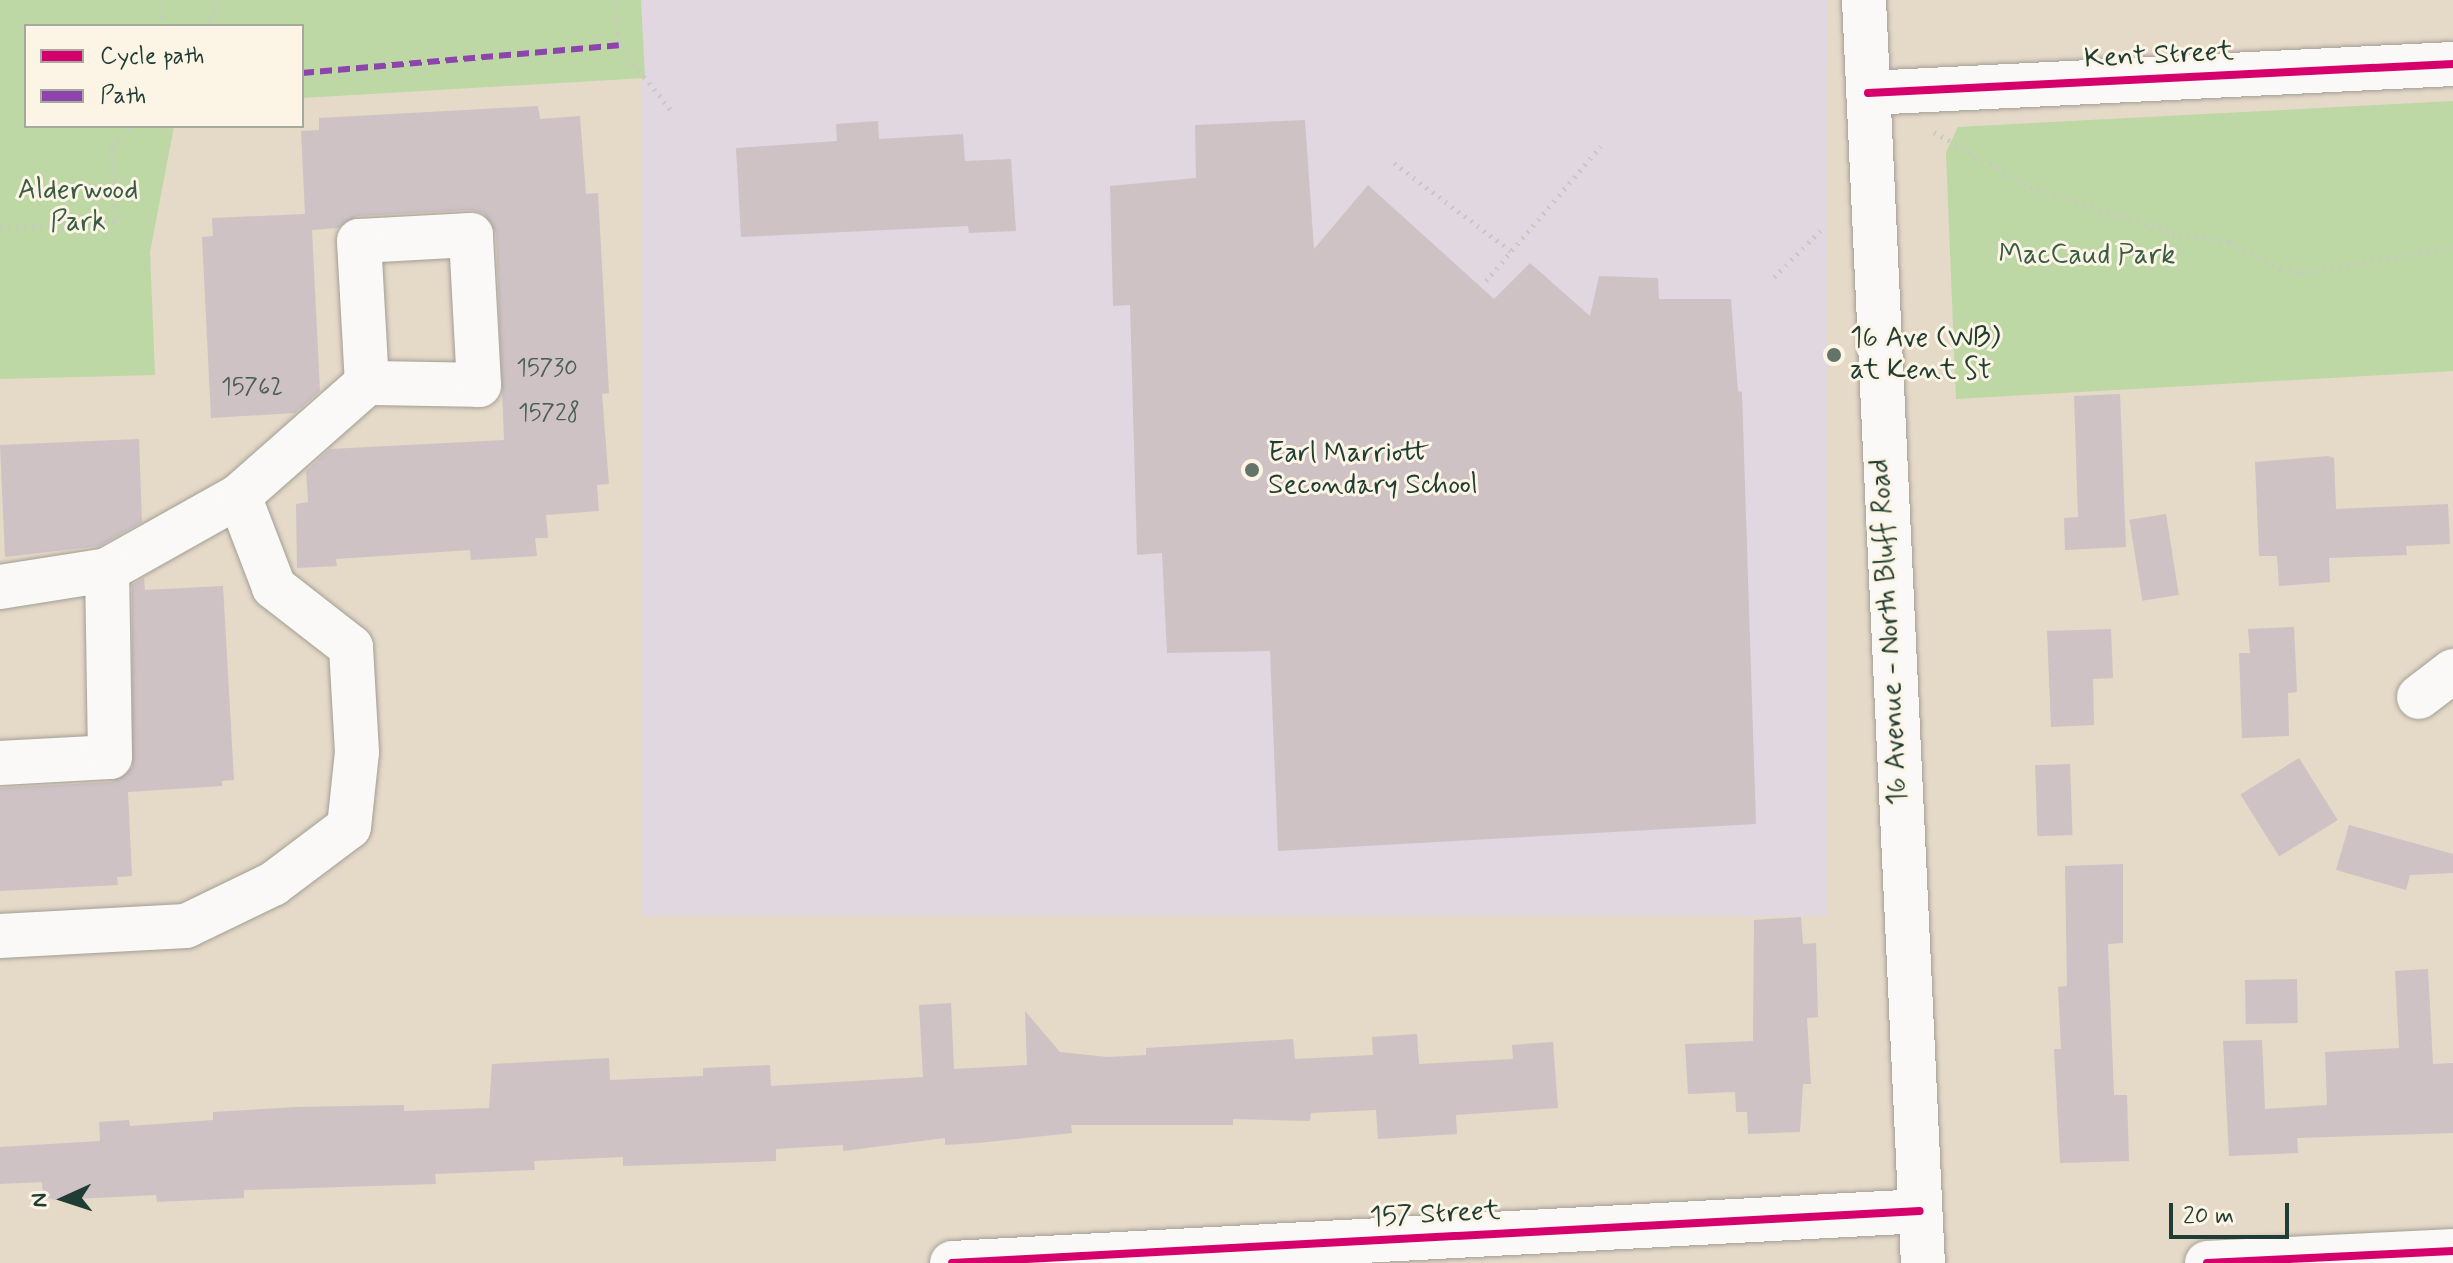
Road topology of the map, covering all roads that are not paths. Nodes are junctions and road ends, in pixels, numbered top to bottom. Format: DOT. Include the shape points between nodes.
graph roads {
  1 [pos="1864,0"];
  2 [pos="2453,64"];
  3 [pos="1868,93"];
  4 [pos="367,383"];
  5 [pos="239,496"];
  6 [pos="107,570"];
  7 [pos="0,587"];
  8 [pos="2453,671"];
  9 [pos="2419,697"];
  10 [pos="0,763"];
  11 [pos="0,936"];
  12 [pos="1920,1211"];
  13 [pos="2453,1251"];
  14 [pos="952,1263"];
  15 [pos="1923,1263"];
  16 [pos="2207,1263"];
  1 -- 3 [label="street, 16 Avenue - North Bluff Road"];
  2 -- 3 [label="street, Kent Street"];
  3 -- 12 [label="street, 16 Avenue - North Bluff Road"];
  4 -- 5 [label="street"];
  5 -- 6 [label="street"];
  5 -- 11 [label="street" via="274,587 351,647 357,752 349,827 273,884 186,926"];
  6 -- 7 [label="street"];
  6 -- 10 [label="street" via="110,757"];
  8 -- 9 [label="street"];
  12 -- 14 [label="street, 157 Street"];
  12 -- 15 [label="street, 16 Avenue - North Bluff Road"];
  13 -- 16 [label="street"];
}
